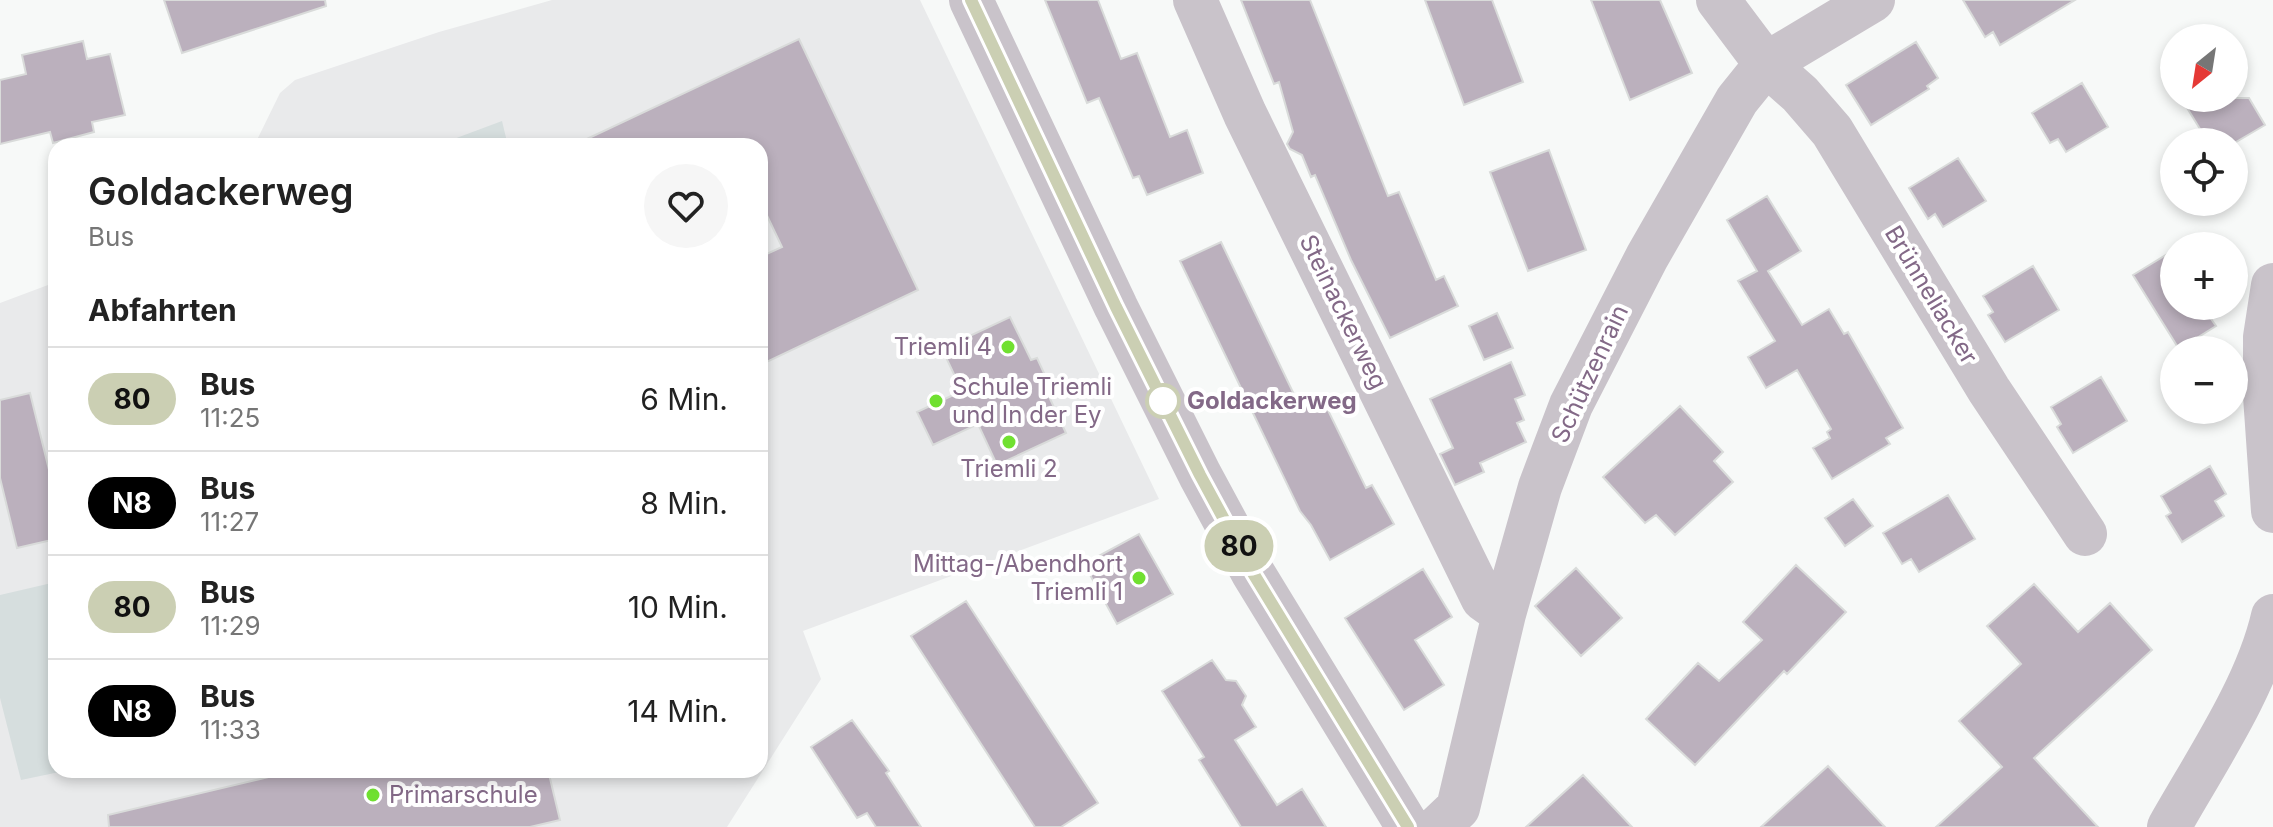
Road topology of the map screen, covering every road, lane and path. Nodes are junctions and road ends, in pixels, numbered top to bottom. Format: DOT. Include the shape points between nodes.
graph roads {
  1 [pos="971,0"];
  2 [pos="1195,0"];
  3 [pos="1718,0"];
  4 [pos="1873,0"];
  5 [pos="1766,64"];
  6 [pos="2273,285"];
  7 [pos="2273,511"];
  8 [pos="2085,534"];
  9 [pos="1504,614"];
  10 [pos="2273,616"];
  11 [pos="1408,827"];
  12 [pos="1438,827"];
  13 [pos="2169,827"];
  1 -- 11 [label="street" via="1200,475 1253,573"];
  2 -- 9 [label="street, Steinackerweg" via="1245,114 1483,599"];
  3 -- 5 [label="street, Brünneliacker"];
  4 -- 5 [label="street, Schützenrain"];
  5 -- 8 [label="street, Brünneliacker" via="1832,131 1989,390"];
  5 -- 9 [label="street, Schützenrain" via="1737,100 1691,177 1571,405 1540,487"];
  6 -- 7 [label="street" via="2265,337 2265,396"];
  9 -- 12 [label="street, Schützenrain" via="1458,808"];
  10 -- 13 [label="street" via="2247,686"];
}
